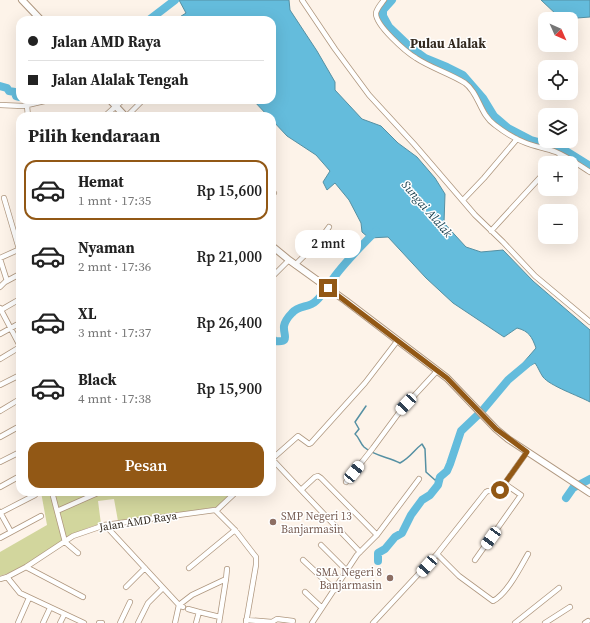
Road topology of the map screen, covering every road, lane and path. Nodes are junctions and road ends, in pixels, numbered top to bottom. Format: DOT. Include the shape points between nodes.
graph roads {
  1 [pos="22,0"];
  2 [pos="302,0"];
  3 [pos="384,0"];
  4 [pos="37,16"];
  5 [pos="34,104"];
  6 [pos="113,104"];
  7 [pos="118,104"];
  8 [pos="139,104"];
  9 [pos="0,105"];
  10 [pos="27,106"];
  11 [pos="115,107"];
  12 [pos="28,112"];
  13 [pos="109,112"];
  14 [pos="121,112"];
  15 [pos="130,112"];
  16 [pos="518,140"];
  17 [pos="561,155"];
  18 [pos="590,172"];
  19 [pos="538,180"];
  20 [pos="4,198"];
  21 [pos="463,200"];
  22 [pos="330,227"];
  23 [pos="491,231"];
  24 [pos="16,236"];
  25 [pos="16,251"];
  26 [pos="276,251"];
  27 [pos="0,259"];
  28 [pos="289,260"];
  29 [pos="295,265"];
  30 [pos="276,273"];
  31 [pos="16,276"];
  32 [pos="7,281"];
  33 [pos="0,287"];
  34 [pos="16,301"];
  35 [pos="0,309"];
  36 [pos="590,322"];
  37 [pos="16,325"];
  38 [pos="10,328"];
  39 [pos="0,334"];
  40 [pos="16,339"];
  41 [pos="398,340"];
  42 [pos="16,349"];
  43 [pos="0,359"];
  44 [pos="437,371"];
  45 [pos="16,376"];
  46 [pos="0,385"];
  47 [pos="16,402"];
  48 [pos="0,411"];
  49 [pos="16,428"];
  50 [pos="0,437"];
  51 [pos="527,452"];
  52 [pos="16,454"];
  53 [pos="276,455"];
  54 [pos="0,462"];
  55 [pos="276,463"];
  56 [pos="16,478"];
  57 [pos="419,479"];
  58 [pos="346,482"];
  59 [pos="504,484"];
  60 [pos="0,487"];
  61 [pos="301,490"];
  62 [pos="590,493"];
  63 [pos="32,496"];
  64 [pos="53,496"];
  65 [pos="91,496"];
  66 [pos="232,496"];
  67 [pos="217,510"];
  68 [pos="57,511"];
  69 [pos="0,512"];
  70 [pos="41,516"];
  71 [pos="105,525"];
  72 [pos="235,530"];
  73 [pos="11,532"];
  74 [pos="377,535"];
  75 [pos="0,538"];
  76 [pos="65,542"];
  77 [pos="321,545"];
  78 [pos="360,552"];
  79 [pos="78,553"];
  80 [pos="437,554"];
  81 [pos="528,554"];
  82 [pos="303,560"];
  83 [pos="475,560"];
  84 [pos="26,567"];
  85 [pos="145,568"];
  86 [pos="189,568"];
  87 [pos="227,569"];
  88 [pos="347,571"];
  89 [pos="7,577"];
  90 [pos="0,579"];
  91 [pos="226,579"];
  92 [pos="126,586"];
  93 [pos="163,588"];
  94 [pos="559,588"];
  95 [pos="335,590"];
  96 [pos="305,592"];
  97 [pos="83,597"];
  98 [pos="29,598"];
  99 [pos="130,602"];
  100 [pos="183,607"];
  101 [pos="570,607"];
  102 [pos="50,608"];
  103 [pos="322,608"];
  104 [pos="199,612"];
  105 [pos="64,615"];
  106 [pos="220,617"];
  107 [pos="246,622"];
  108 [pos="294,622"];
  109 [pos="18,623"];
  110 [pos="43,623"];
  111 [pos="60,623"];
  112 [pos="82,623"];
  113 [pos="120,623"];
  114 [pos="138,623"];
  115 [pos="175,623"];
  116 [pos="196,623"];
  117 [pos="219,623"];
  118 [pos="272,623"];
  119 [pos="312,623"];
  120 [pos="373,623"];
  121 [pos="515,623"];
  122 [pos="545,623"];
  1 -- 4 [label="street"];
  2 -- 21 [label="street" via="369,95"];
  3 -- 16 [label="street" via="376,15 386,32 415,58 467,85 490,122"];
  5 -- 10 [label="street"];
  6 -- 11 [label="street"];
  7 -- 11 [label="street"];
  8 -- 15 [label="street"];
  9 -- 10 [label="street"];
  10 -- 12 [label="street"];
  11 -- 13 [label="street"];
  11 -- 14 [label="street"];
  16 -- 17 [label="street"];
  16 -- 21 [label="street"];
  17 -- 18 [label="street"];
  19 -- 23 [label="street"];
  20 -- 24 [label="street"];
  21 -- 23 [label="street"];
  22 -- 29 [label="street"];
  23 -- 36 [label="street" via="535,276"];
  25 -- 27 [label="street"];
  26 -- 28 [label="street"];
  27 -- 32 [label="street"];
  28 -- 29 [label="street"];
  28 -- 30 [label="street"];
  29 -- 41 [label="street"];
  31 -- 32 [label="street"];
  32 -- 33 [label="street"];
  34 -- 35 [label="street"];
  35 -- 38 [label="street"];
  37 -- 38 [label="street"];
  38 -- 39 [label="street"];
  38 -- 40 [label="street"];
  41 -- 44 [label="street"];
  41 -- 53 [label="street" via="365,383 311,443 298,436"];
  42 -- 43 [label="street"];
  44 -- 51 [label="street" via="508,439"];
  44 -- 58 [label="street" via="401,410"];
  45 -- 46 [label="street"];
  47 -- 48 [label="street"];
  49 -- 50 [label="street"];
  51 -- 59 [label="street"];
  51 -- 62 [label="street"];
  52 -- 54 [label="street"];
  55 -- 61 [label="street"];
  56 -- 60 [label="street"];
  57 -- 74 [label="street"];
  59 -- 80 [label="street" via="499,491 486,492"];
  59 -- 83 [label="street" via="521,495"];
  61 -- 74 [label="street" via="318,476"];
  61 -- 78 [label="street"];
  63 -- 69 [label="street"];
  64 -- 68 [label="street"];
  65 -- 68 [label="street"];
  66 -- 67 [label="street"];
  67 -- 71 [label="street, Jalan AMD Raya"];
  67 -- 72 [label="street"];
  68 -- 76 [label="street"];
  69 -- 73 [label="street"];
  70 -- 73 [label="street"];
  71 -- 76 [label="street, Jalan AMD Raya" via="78,533"];
  71 -- 85 [label="street"];
  72 -- 86 [label="street"];
  72 -- 107 [label="street" via="256,557"];
  73 -- 75 [label="street"];
  74 -- 78 [label="street"];
  76 -- 79 [label="street"];
  76 -- 84 [label="street, Jalan AMD Raya"];
  77 -- 88 [label="street"];
  78 -- 88 [label="street"];
  80 -- 81 [label="street" via="459,576 493,601 512,582"];
  80 -- 120 [label="street"];
  82 -- 95 [label="street"];
  84 -- 89 [label="street, Jalan AMD Raya"];
  84 -- 97 [label="street"];
  85 -- 92 [label="street"];
  85 -- 93 [label="street"];
  87 -- 91 [label="street"];
  88 -- 95 [label="street"];
  89 -- 90 [label="street, Jalan AMD Raya"];
  89 -- 98 [label="street" via="20,593"];
  91 -- 100 [label="street" via="192,596"];
  91 -- 106 [label="street"];
  93 -- 100 [label="street"];
  93 -- 114 [label="street" via="150,600"];
  94 -- 121 [label="street"];
  95 -- 103 [label="street"];
  96 -- 103 [label="street"];
  98 -- 102 [label="street"];
  98 -- 109 [label="street"];
  99 -- 113 [label="street"];
  100 -- 104 [label="street"];
  100 -- 115 [label="street"];
  101 -- 122 [label="street"];
  102 -- 105 [label="street"];
  102 -- 110 [label="street"];
  103 -- 119 [label="street"];
  104 -- 106 [label="street"];
  104 -- 116 [label="street"];
  105 -- 111 [label="street"];
  105 -- 112 [label="street"];
  106 -- 117 [label="street"];
  107 -- 118 [label="street"];
  108 -- 118 [label="street" via="277,620"];
}
